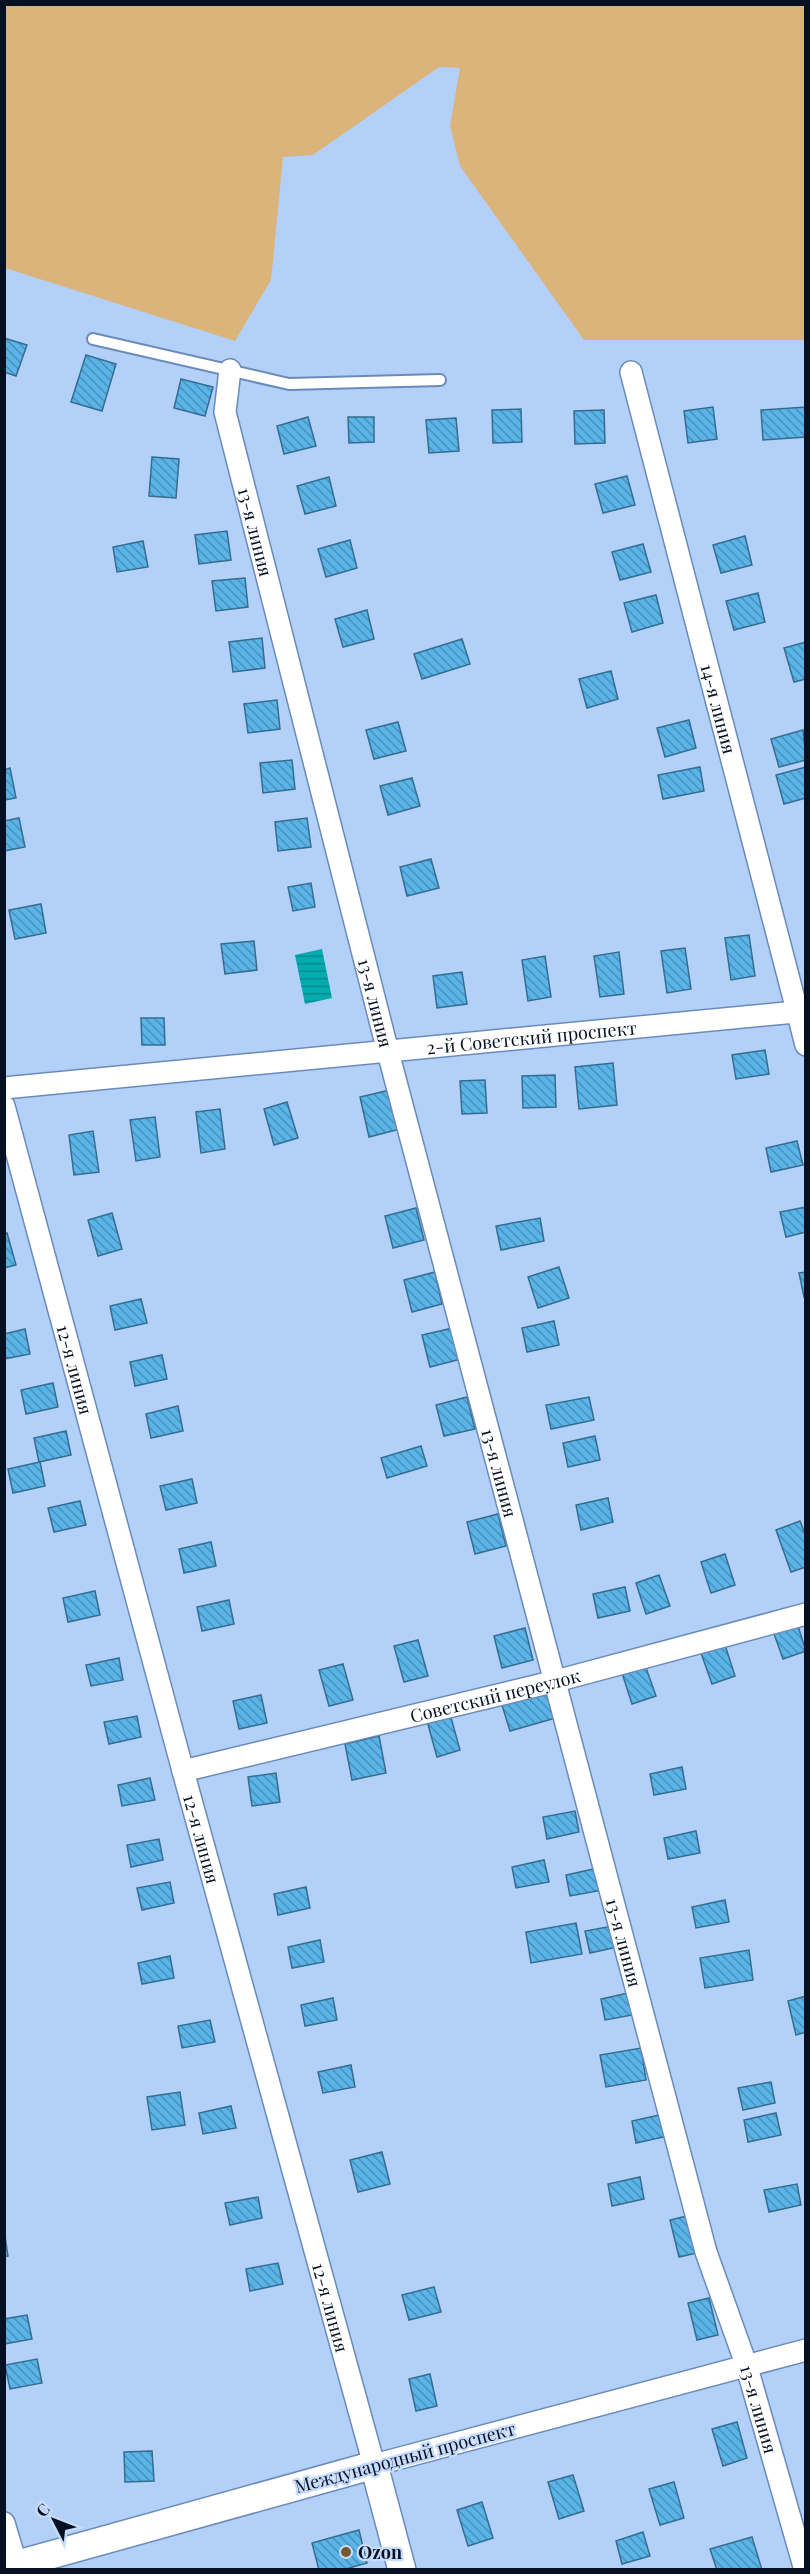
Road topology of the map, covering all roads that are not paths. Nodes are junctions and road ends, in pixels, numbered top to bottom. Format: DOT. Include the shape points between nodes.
graph roads {
  1 [pos="93,339"];
  2 [pos="230,370"];
  3 [pos="631,372"];
  4 [pos="440,380"];
  5 [pos="801,1011"];
  6 [pos="806,1045"];
  7 [pos="388,1052"];
  8 [pos="4,1088"];
  9 [pos="4,1106"];
  10 [pos="806,1614"];
  11 [pos="556,1681"];
  12 [pos="183,1771"];
  13 [pos="806,2350"];
  14 [pos="746,2364"];
  15 [pos="374,2465"];
  16 [pos="4,2523"];
  17 [pos="13,2568"];
  18 [pos="402,2570"];
  19 [pos="805,2570"];
  1 -- 2 [label="lane"];
  2 -- 4 [label="lane" via="289,384"];
  2 -- 7 [label="street, 13-я линия" via="225,412"];
  3 -- 5 [label="street, 14-я линия"];
  5 -- 6 [label="street, 14-я линия"];
  5 -- 7 [label="street, 2-й Советский проспект"];
  7 -- 8 [label="street, 2-й Советский проспект"];
  7 -- 11 [label="street, 13-я линия"];
  9 -- 12 [label="street, 12-я линия"];
  10 -- 11 [label="street, Советский переулок"];
  11 -- 12 [label="street, Советский переулок"];
  11 -- 14 [label="street, 13-я линия" via="706,2252"];
  12 -- 15 [label="street, 12-я линия"];
  13 -- 14 [label="street, Международный проспект"];
  14 -- 15 [label="street, Международный проспект"];
  14 -- 19 [label="street, 13-я линия"];
  15 -- 17 [label="street, Международный проспект"];
  15 -- 18 [label="street, 12-я линия"];
  16 -- 17 [label="street"];
}
